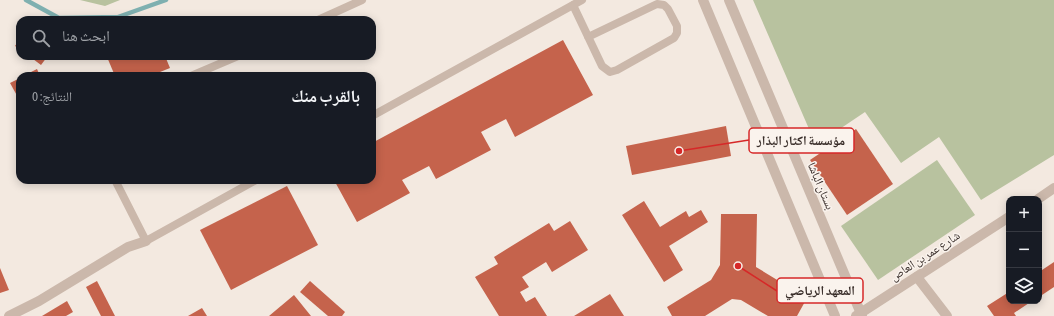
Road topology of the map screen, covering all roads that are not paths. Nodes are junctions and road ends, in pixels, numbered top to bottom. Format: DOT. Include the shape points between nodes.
graph roads {
  1 [pos="362,0"];
  2 [pos="582,0"];
  3 [pos="703,0"];
  4 [pos="729,0"];
  5 [pos="573,5"];
  6 [pos="327,16"];
  7 [pos="588,37"];
  8 [pos="229,60"];
  9 [pos="200,72"];
  10 [pos="376,114"];
  11 [pos="117,184"];
  12 [pos="249,184"];
  13 [pos="1054,188"];
  14 [pos="1042,196"];
  15 [pos="1006,220"];
  16 [pos="146,241"];
  17 [pos="917,277"];
  18 [pos="860,315"];
  19 [pos="9,316"];
  20 [pos="834,316"];
  21 [pos="947,316"];
  1 -- 6 [label="lane"];
  2 -- 5 [label="lane"];
  3 -- 20 [label="street"];
  4 -- 18 [label="street, بستان الباشا"];
  5 -- 7 [label="lane"];
  5 -- 10 [label="lane"];
  7 -- 7 [label="lane" via="602,66 610,72 674,38 677,26 668,9 657,4"];
  8 -- 9 [label="lane"];
  11 -- 16 [label="lane"];
  12 -- 16 [label="lane"];
  13 -- 14 [label="street"];
  15 -- 17 [label="street, شارع عمر بن العاص"];
  16 -- 19 [label="street" via="128,247 39,301"];
  17 -- 18 [label="street, شارع عمر بن العاص"];
  17 -- 21 [label="street"];
}
